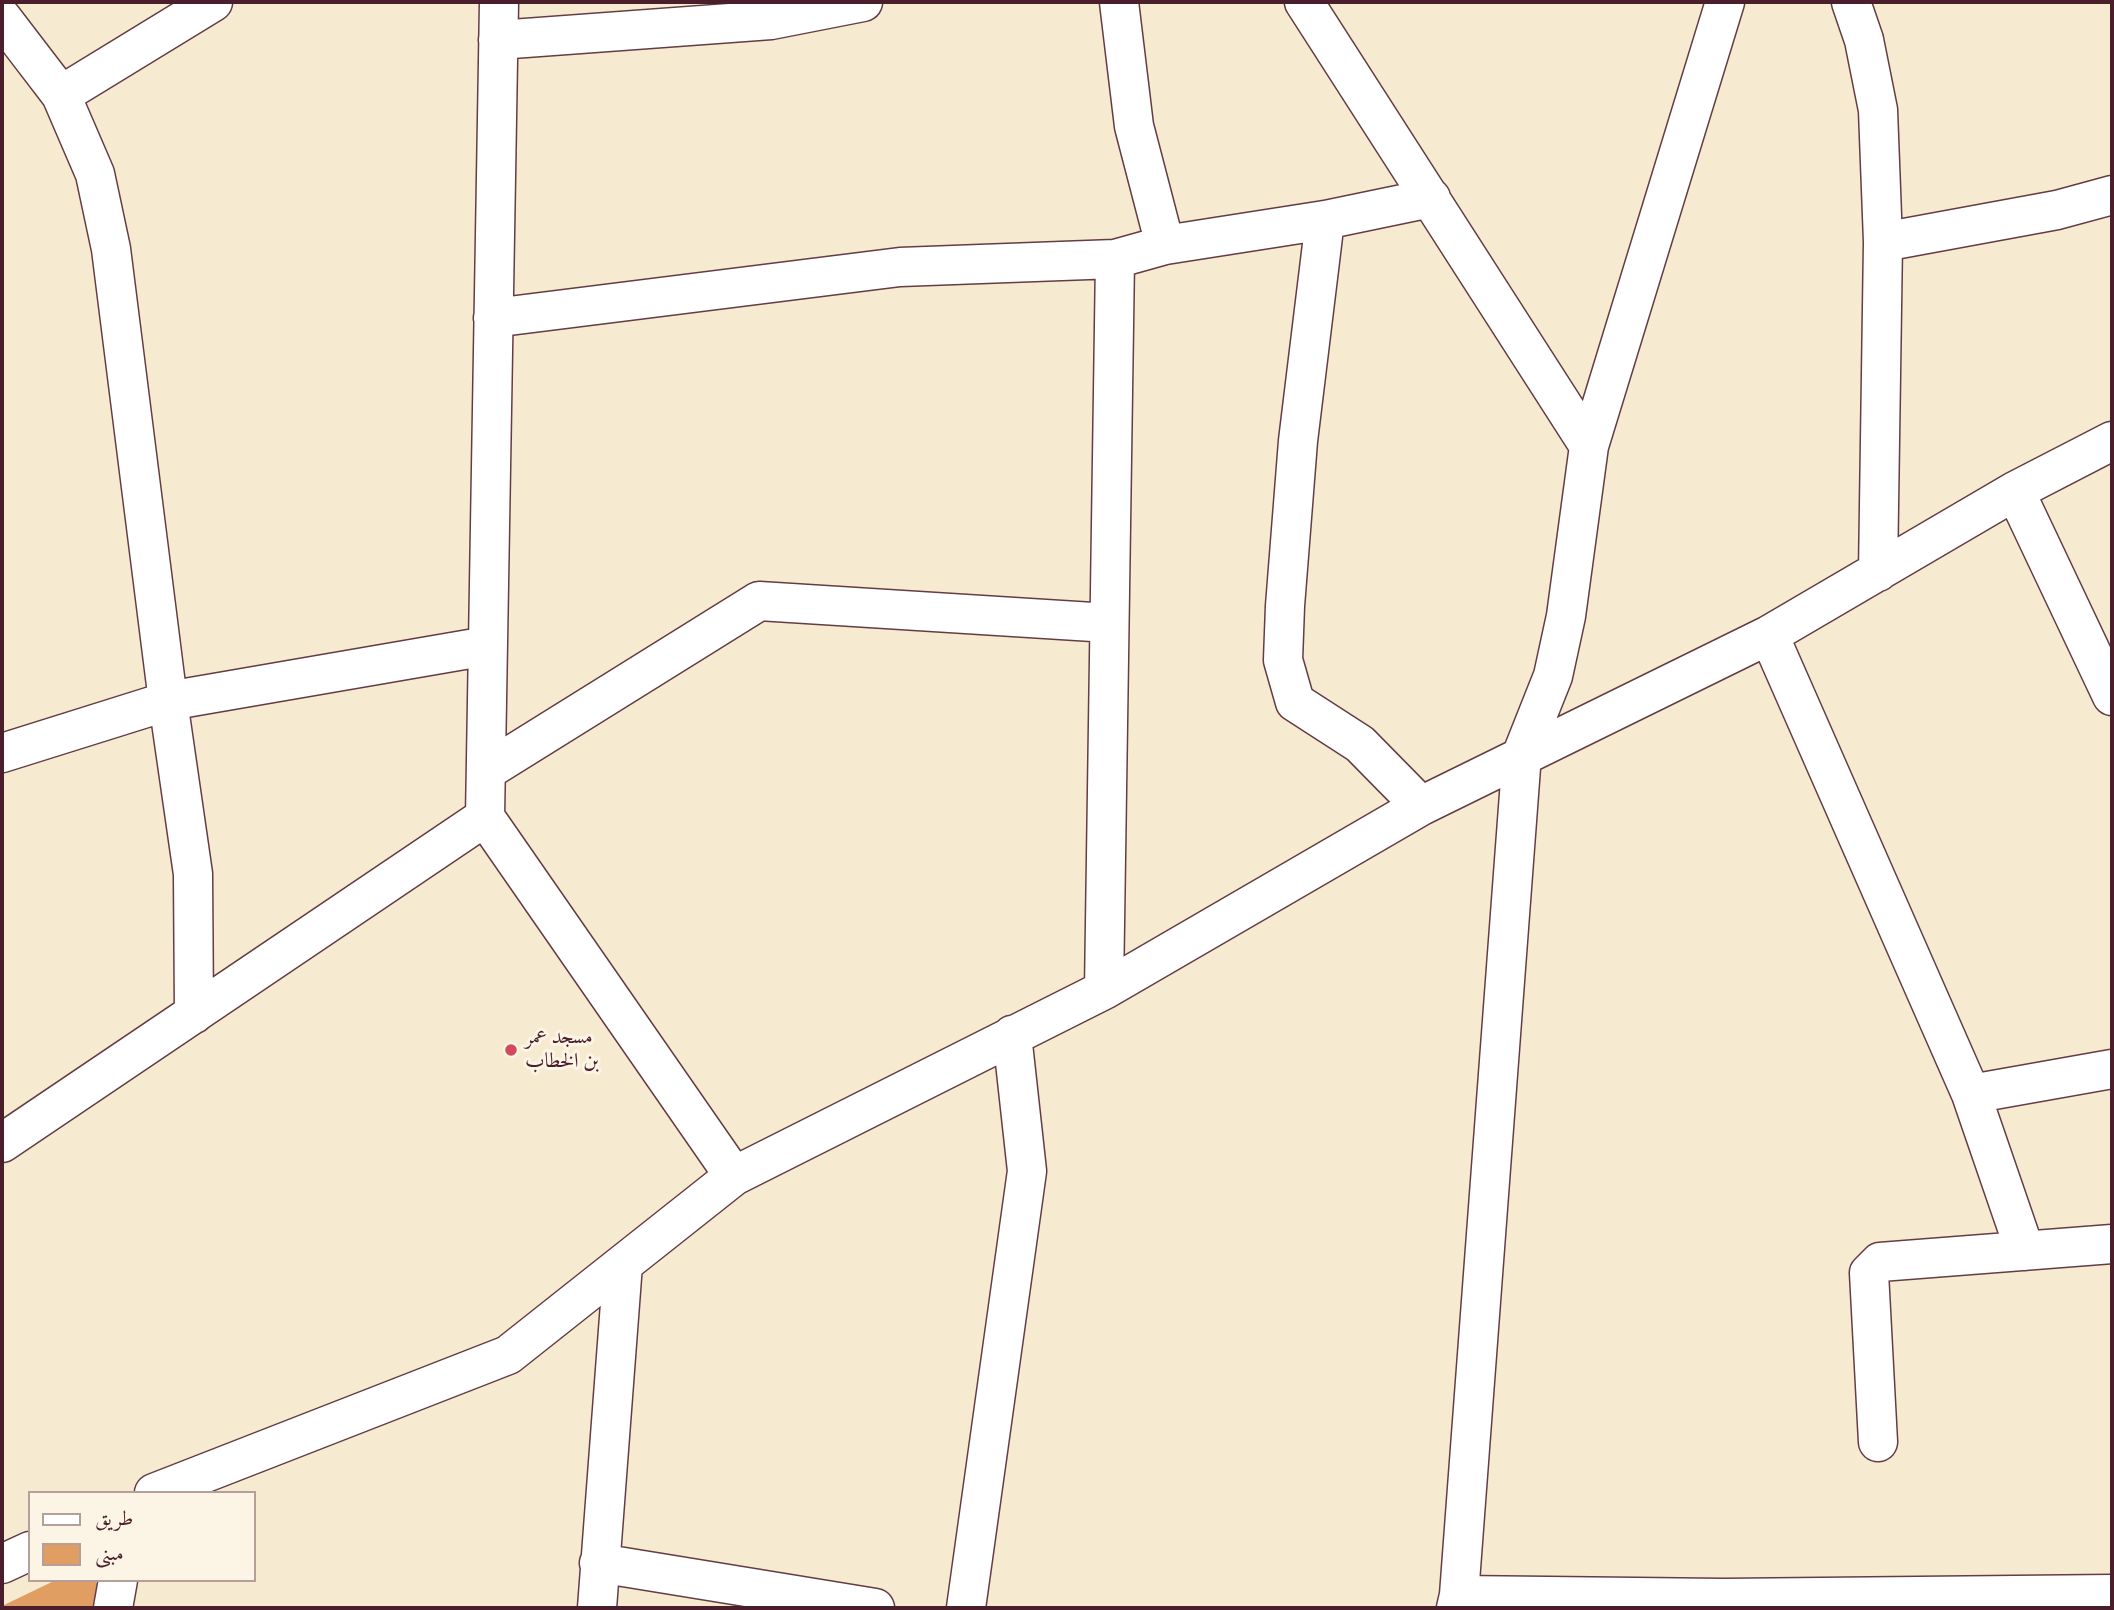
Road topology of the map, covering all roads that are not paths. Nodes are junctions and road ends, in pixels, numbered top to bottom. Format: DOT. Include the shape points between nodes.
graph roads {
  1 [pos="213,2"];
  2 [pos="499,2"];
  3 [pos="863,2"];
  4 [pos="1119,2"];
  5 [pos="1304,2"];
  6 [pos="1725,2"];
  7 [pos="1851,2"];
  8 [pos="2,19"];
  9 [pos="498,40"];
  10 [pos="61,95"];
  11 [pos="2112,195"];
  12 [pos="1431,198"];
  13 [pos="1325,220"];
  14 [pos="1883,242"];
  15 [pos="1165,245"];
  16 [pos="1115,260"];
  17 [pos="493,318"];
  18 [pos="2112,441"];
  19 [pos="1589,446"];
  20 [pos="2015,491"];
  21 [pos="1878,572"];
  22 [pos="1110,623"];
  23 [pos="1769,635"];
  24 [pos="487,646"];
  25 [pos="2112,696"];
  26 [pos="168,701"];
  27 [pos="2,753"];
  28 [pos="1522,754"];
  29 [pos="485,771"];
  30 [pos="1421,806"];
  31 [pos="485,817"];
  32 [pos="1104,990"];
  33 [pos="194,1014"];
  34 [pos="1012,1035"];
  35 [pos="2112,1069"];
  36 [pos="1971,1094"];
  37 [pos="2,1143"];
  38 [pos="734,1176"];
  39 [pos="2112,1244"];
  40 [pos="2025,1251"];
  41 [pos="623,1264"];
  42 [pos="1878,1441"];
  43 [pos="159,1491"];
  44 [pos="28,1552"];
  45 [pos="599,1563"];
  46 [pos="2,1564"];
  47 [pos="118,1582"];
  48 [pos="2112,1594"];
  49 [pos="1458,1602"];
  50 [pos="1724,1603"];
  51 [pos="113,1608"];
  52 [pos="597,1608"];
  53 [pos="875,1608"];
  54 [pos="966,1608"];
  1 -- 10 [label="street"];
  2 -- 9 [label="street"];
  3 -- 9 [label="street" via="771,20"];
  4 -- 15 [label="street" via="1134,126"];
  5 -- 12 [label="street"];
  6 -- 19 [label="street"];
  7 -- 14 [label="street" via="1878,110"];
  8 -- 10 [label="street"];
  9 -- 17 [label="street"];
  10 -- 26 [label="street" via="95,174 111,249"];
  11 -- 14 [label="street" via="2057,210"];
  12 -- 13 [label="street"];
  12 -- 19 [label="street"];
  13 -- 15 [label="street"];
  13 -- 30 [label="street" via="1298,441 1283,660 1295,702 1360,744"];
  14 -- 21 [label="street"];
  15 -- 16 [label="street"];
  16 -- 17 [label="street" via="900,267"];
  16 -- 22 [label="street"];
  17 -- 24 [label="street"];
  18 -- 20 [label="street"];
  19 -- 28 [label="street" via="1566,616 1553,676"];
  20 -- 21 [label="street"];
  20 -- 25 [label="street"];
  21 -- 23 [label="street"];
  22 -- 29 [label="street" via="759,601"];
  22 -- 32 [label="street"];
  23 -- 28 [label="street"];
  23 -- 36 [label="street"];
  24 -- 26 [label="street"];
  24 -- 29 [label="street"];
  26 -- 27 [label="street"];
  26 -- 33 [label="street" via="193,874"];
  28 -- 30 [label="street"];
  28 -- 49 [label="street"];
  29 -- 31 [label="street"];
  30 -- 32 [label="street"];
  31 -- 33 [label="street"];
  31 -- 38 [label="street"];
  32 -- 34 [label="street"];
  33 -- 37 [label="street"];
  34 -- 38 [label="street"];
  34 -- 54 [label="street" via="1027,1171"];
  35 -- 36 [label="street"];
  36 -- 40 [label="street"];
  38 -- 41 [label="street"];
  39 -- 40 [label="street"];
  40 -- 42 [label="street" via="1880,1262 1869,1273"];
  41 -- 43 [label="street" via="508,1355"];
  41 -- 45 [label="street"];
  44 -- 46 [label="street"];
  45 -- 52 [label="street"];
  45 -- 53 [label="street"];
  47 -- 51 [label="street"];
  48 -- 50 [label="street"];
  49 -- 50 [label="street"];
}
